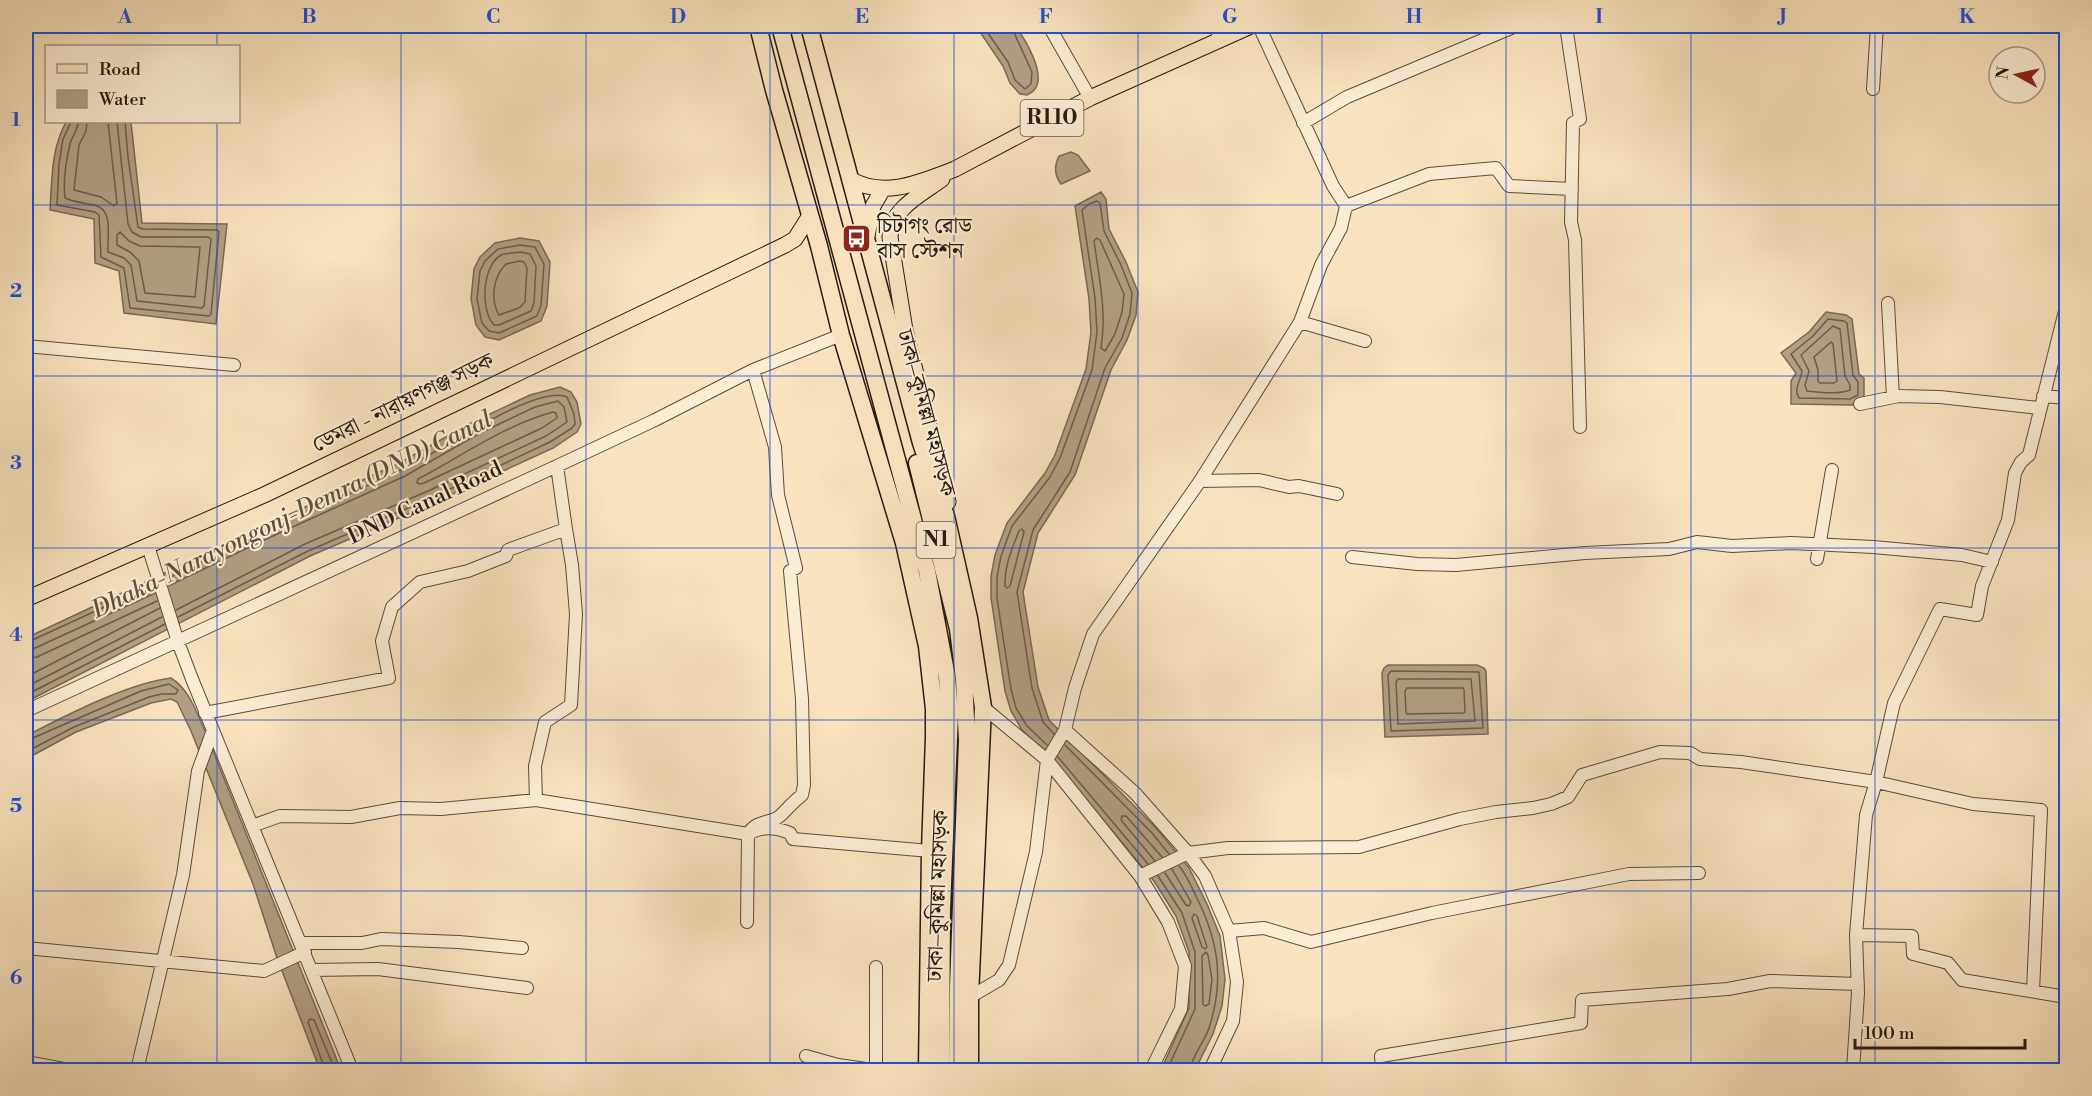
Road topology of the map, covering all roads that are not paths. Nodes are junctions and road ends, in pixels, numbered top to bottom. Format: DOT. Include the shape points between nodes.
graph roads {
  1 [pos="758,26"];
  2 [pos="780,26"];
  3 [pos="797,26"];
  4 [pos="808,26"];
  5 [pos="1049,26"];
  6 [pos="1251,26"];
  7 [pos="1259,26"];
  8 [pos="1516,26"];
  9 [pos="1566,26"];
  10 [pos="1877,26"];
  11 [pos="1219,33"];
  12 [pos="1873,89"];
  13 [pos="1090,98"];
  14 [pos="1303,123"];
  15 [pos="955,169"];
  16 [pos="850,179"];
  17 [pos="883,189"];
  18 [pos="1572,189"];
  19 [pos="1346,206"];
  20 [pos="809,217"];
  21 [pos="867,237"];
  22 [pos="795,239"];
  23 [pos="819,246"];
  24 [pos="1888,303"];
  25 [pos="2067,307"];
  26 [pos="1300,322"];
  27 [pos="841,335"];
  28 [pos="1365,341"];
  29 [pos="26,346"];
  30 [pos="234,365"];
  31 [pos="753,370"];
  32 [pos="2043,396"];
  33 [pos="1893,397"];
  34 [pos="2067,398"];
  35 [pos="1860,404"];
  36 [pos="2039,408"];
  37 [pos="1580,427"];
  38 [pos="557,466"];
  39 [pos="1832,470"];
  40 [pos="1200,481"];
  41 [pos="1337,494"];
  42 [pos="946,516"];
  43 [pos="566,529"];
  44 [pos="1819,545"];
  45 [pos="148,546"];
  46 [pos="1352,557"];
  47 [pos="1817,559"];
  48 [pos="1992,562"];
  49 [pos="26,599"];
  50 [pos="178,642"];
  51 [pos="983,707"];
  52 [pos="26,711"];
  53 [pos="206,712"];
  54 [pos="213,730"];
  55 [pos="1065,730"];
  56 [pos="1047,760"];
  57 [pos="1876,782"];
  58 [pos="536,800"];
  59 [pos="252,826"];
  60 [pos="748,834"];
  61 [pos="930,851"];
  62 [pos="1188,853"];
  63 [pos="1699,873"];
  64 [pos="1140,876"];
  65 [pos="747,922"];
  66 [pos="1229,931"];
  67 [pos="1856,935"];
  68 [pos="26,948"];
  69 [pos="302,948"];
  70 [pos="522,948"];
  71 [pos="161,960"];
  72 [pos="876,967"];
  73 [pos="312,970"];
  74 [pos="1858,984"];
  75 [pos="527,988"];
  76 [pos="2033,991"];
  77 [pos="970,997"];
  78 [pos="2067,998"];
  79 [pos="806,1056"];
  80 [pos="26,1062"];
  81 [pos="69,1071"];
  82 [pos="136,1071"];
  83 [pos="352,1071"];
  84 [pos="874,1071"];
  85 [pos="927,1071"];
  86 [pos="941,1071"];
  87 [pos="957,1071"];
  88 [pos="970,1071"];
  89 [pos="1151,1071"];
  90 [pos="1210,1071"];
  91 [pos="1382,1071"];
  92 [pos="1852,1071"];
  1 -- 20 [label="highway"];
  2 -- 86 [label="highway, ঢাকা–কুমিল্লা মহাসড়ক / N1" via="927,571 947,676 950,735 942,909"];
  3 -- 87 [label="highway, ঢাকা–কুমিল্লা মহাসড়ক / N1" via="892,368 958,629 967,740"];
  4 -- 16 [label="highway"];
  5 -- 13 [label="street"];
  6 -- 11 [label="main road, R110"];
  7 -- 14 [label="street"];
  8 -- 14 [label="street" via="1347,97"];
  9 -- 18 [label="street" via="1580,119 1574,123"];
  10 -- 12 [label="street"];
  11 -- 13 [label="main road, R110"];
  13 -- 15 [label="main road, R110"];
  14 -- 19 [label="street"];
  15 -- 17 [label="main road, R110" via="916,183"];
  15 -- 42 [label="main road" via="902,210 890,226 905,330 950,508"];
  16 -- 17 [label="main road, R110"];
  16 -- 21 [label="highway"];
  17 -- 21 [label="main road" via="873,206"];
  18 -- 19 [label="street" via="1509,186 1496,168 1429,174"];
  18 -- 37 [label="street"];
  19 -- 26 [label="street" via="1341,228 1321,265"];
  20 -- 22 [label="main road"];
  20 -- 23 [label="highway"];
  21 -- 42 [label="highway" via="921,443"];
  22 -- 23 [label="main road"];
  22 -- 45 [label="main road, ডেমরা - নারায়ণগঞ্জ সড়ক" via="264,495"];
  23 -- 27 [label="highway"];
  24 -- 33 [label="street"];
  25 -- 32 [label="street"];
  26 -- 28 [label="street"];
  26 -- 40 [label="street"];
  27 -- 31 [label="street, DND Canal Road"];
  27 -- 61 [label="highway" via="904,543 923,623 934,737"];
  29 -- 30 [label="street"];
  31 -- 38 [label="street, DND Canal Road"];
  31 -- 60 [label="street" via="775,447 777,495 796,568 790,571 802,699 804,785 802,795 780,817 753,826"];
  32 -- 34 [label="street"];
  32 -- 36 [label="street"];
  33 -- 35 [label="street"];
  33 -- 36 [label="street" via="1940,397"];
  36 -- 48 [label="street" via="2029,455 2015,473 2008,520"];
  38 -- 43 [label="street"];
  38 -- 50 [label="street, DND Canal Road"];
  39 -- 44 [label="street"];
  40 -- 41 [label="street" via="1259,480"];
  40 -- 55 [label="street" via="1093,634"];
  42 -- 51 [label="highway" via="969,618"];
  43 -- 53 [label="street" via="508,550 506,556 468,572 420,582 392,607 382,641 388,678"];
  43 -- 58 [label="street" via="576,614 571,705 545,722 535,766"];
  44 -- 46 [label="street" via="1732,546 1697,542 1669,549 1456,565"];
  44 -- 47 [label="street"];
  44 -- 48 [label="street" via="1962,555"];
  45 -- 49 [label="main road, ডেমরা - নারায়ণগঞ্জ সড়ক"];
  45 -- 50 [label="street"];
  48 -- 57 [label="street" via="1982,586 1977,615 1940,609 1894,703"];
  50 -- 52 [label="street, DND Canal Road"];
  50 -- 53 [label="street"];
  51 -- 56 [label="street"];
  51 -- 77 [label="highway"];
  53 -- 54 [label="street"];
  54 -- 59 [label="street"];
  54 -- 71 [label="street" via="198,771 183,875"];
  55 -- 56 [label="street"];
  55 -- 62 [label="street" via="1135,793"];
  56 -- 64 [label="street"];
  56 -- 77 [label="street" via="1036,852 1009,965 999,980"];
  57 -- 62 [label="street" via="1700,759 1690,753 1660,752 1582,775 1568,797 1551,804 1460,819 1359,848 1228,848"];
  57 -- 67 [label="street" via="1866,815"];
  57 -- 76 [label="street" via="1973,804 2041,810"];
  58 -- 59 [label="street" via="441,810 399,808 351,817 280,816"];
  58 -- 60 [label="street"];
  59 -- 69 [label="street"];
  60 -- 61 [label="street" via="757,829 780,829 793,839"];
  60 -- 65 [label="street"];
  61 -- 85 [label="highway"];
  62 -- 64 [label="street"];
  62 -- 66 [label="street" via="1205,876"];
  63 -- 66 [label="street" via="1629,874 1432,913 1311,942 1264,928"];
  64 -- 89 [label="street" via="1168,922 1185,966 1181,1009"];
  66 -- 90 [label="street" via="1237,982 1233,1021"];
  67 -- 74 [label="street"];
  67 -- 76 [label="street" via="1912,936 1913,954 1948,963 1962,980"];
  68 -- 71 [label="street"];
  69 -- 70 [label="street" via="381,939"];
  69 -- 71 [label="street" via="264,971"];
  69 -- 73 [label="street"];
  71 -- 82 [label="street"];
  72 -- 84 [label="street"];
  73 -- 75 [label="street" via="378,969"];
  73 -- 83 [label="street"];
  74 -- 91 [label="street" via="1770,981 1728,989 1582,1000 1581,1023 1381,1056"];
  74 -- 92 [label="street"];
  76 -- 78 [label="street"];
  77 -- 88 [label="highway"];
  79 -- 84 [label="street"];
  80 -- 81 [label="street"];
}
